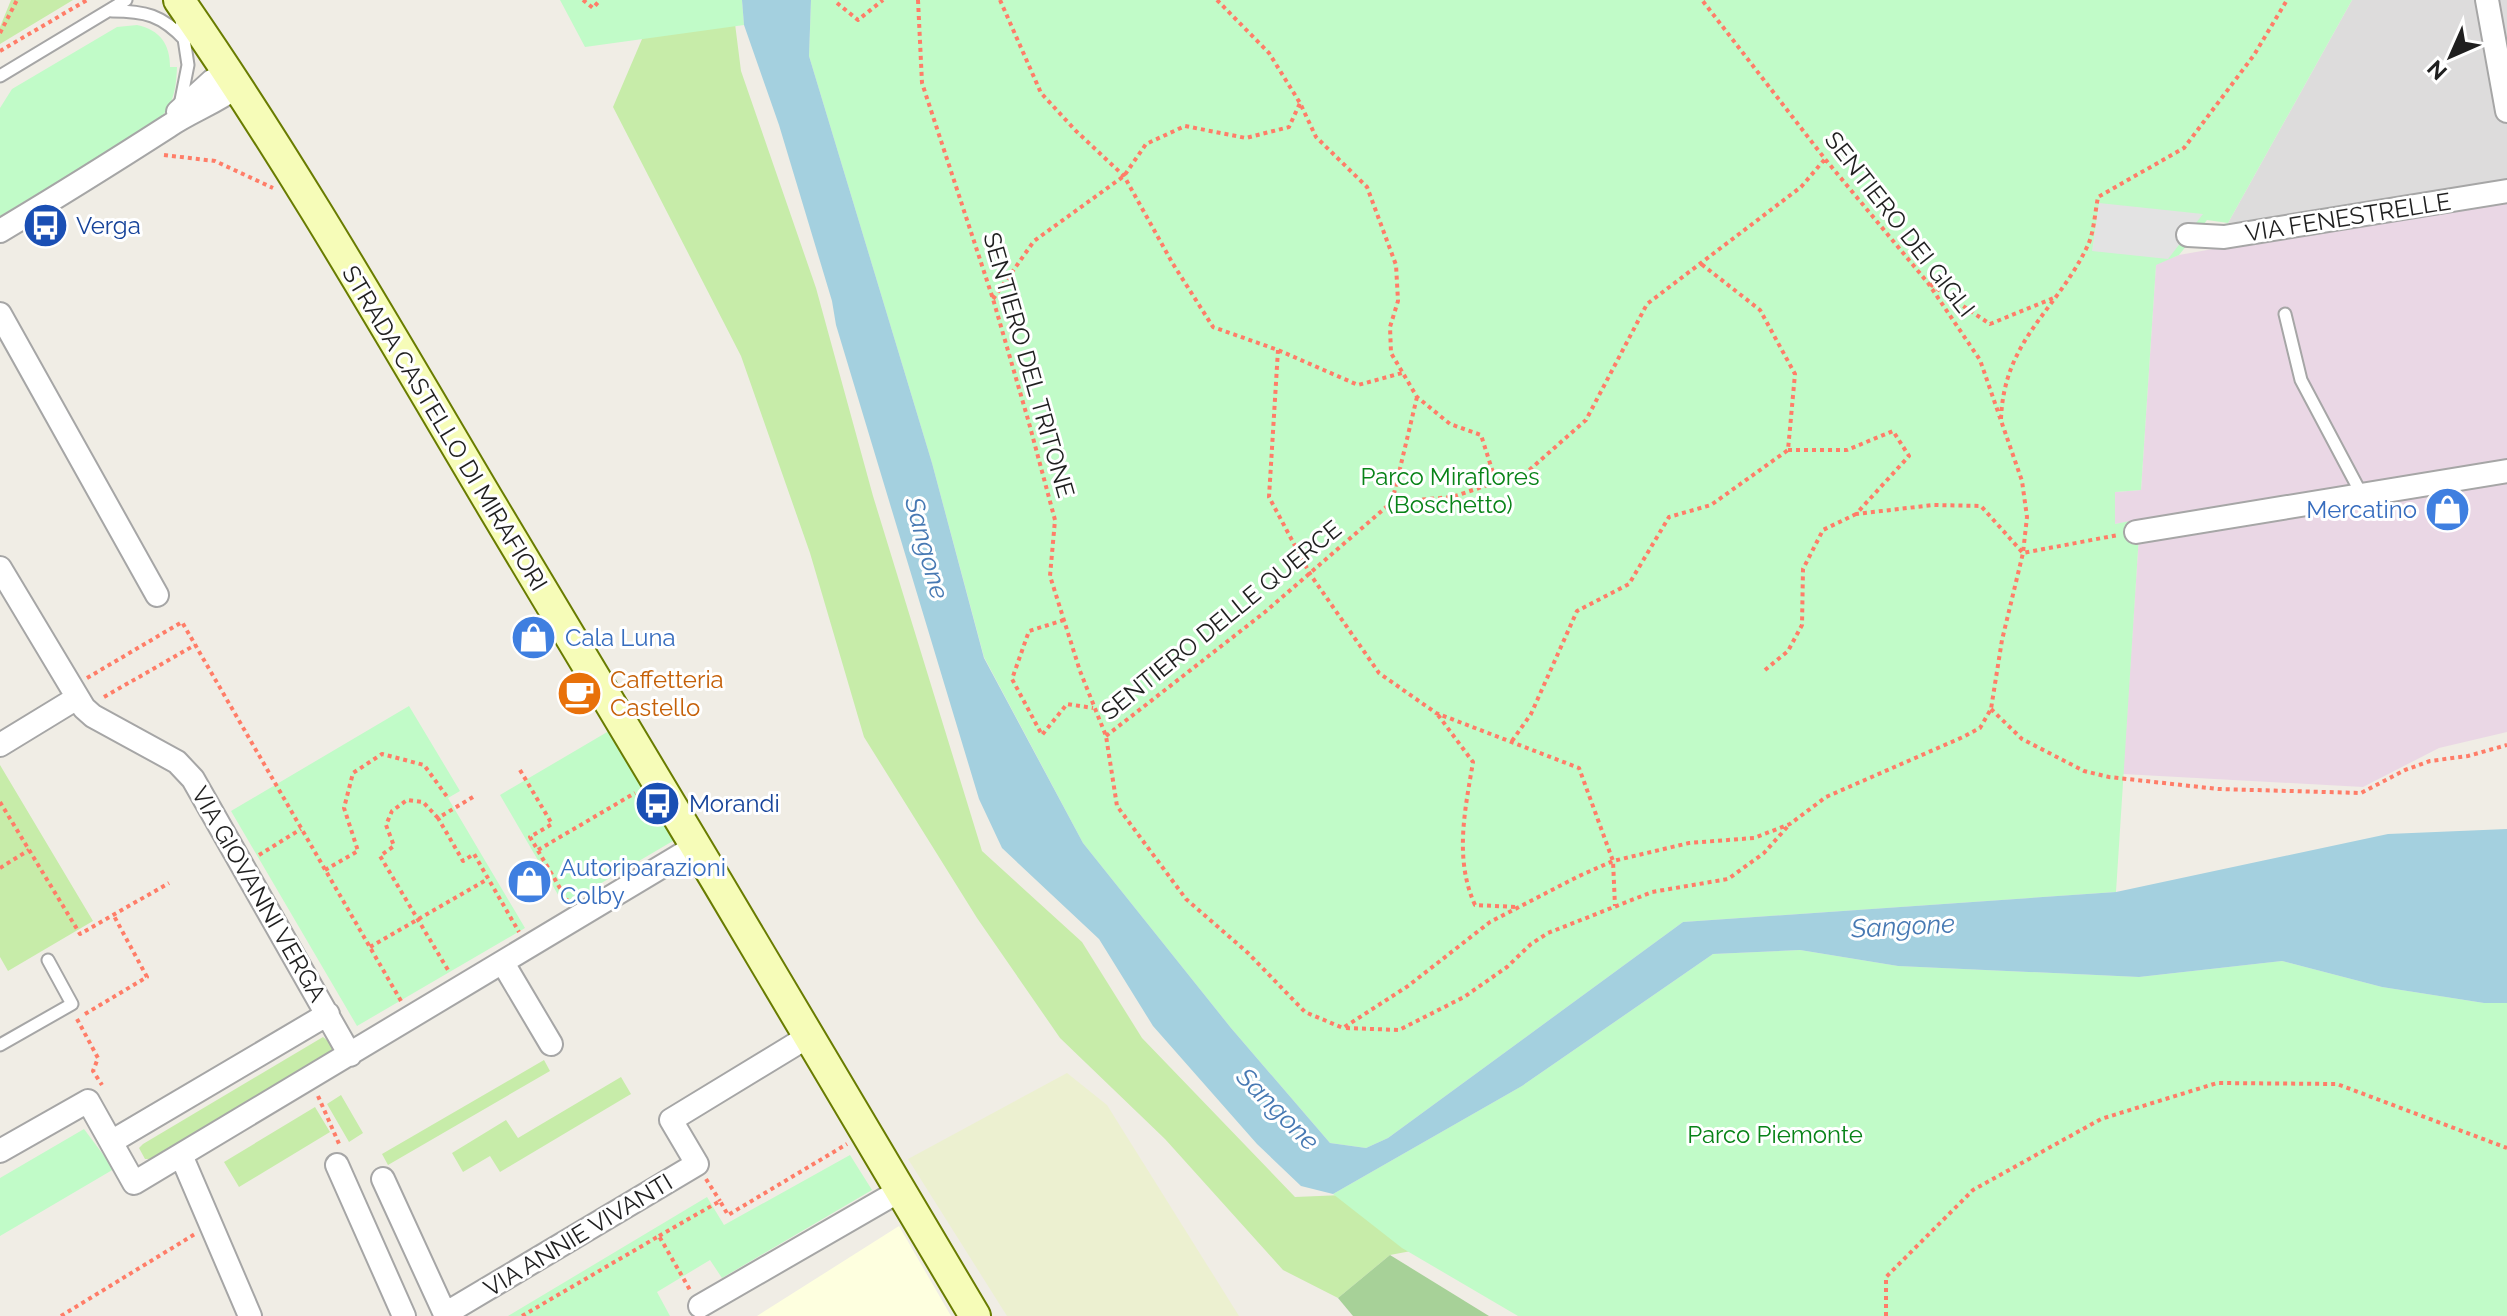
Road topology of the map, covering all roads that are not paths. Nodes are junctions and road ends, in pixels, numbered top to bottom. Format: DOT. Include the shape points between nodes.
graph roads {
  1 [pos="126,0"];
  2 [pos="178,0"];
  3 [pos="2487,0"];
  4 [pos="111,11"];
  5 [pos="185,40"];
  6 [pos="0,76"];
  7 [pos="234,79"];
  8 [pos="2507,111"];
  9 [pos="175,118"];
  10 [pos="2507,191"];
  11 [pos="0,231"];
  12 [pos="2188,235"];
  13 [pos="0,314"];
  14 [pos="2285,314"];
  15 [pos="2507,471"];
  16 [pos="2362,495"];
  17 [pos="2136,532"];
  18 [pos="0,568"];
  19 [pos="157,595"];
  20 [pos="78,698"];
  21 [pos="0,745"];
  22 [pos="696,846"];
  23 [pos="48,960"];
  24 [pos="503,963"];
  25 [pos="328,1014"];
  26 [pos="809,1036"];
  27 [pos="551,1044"];
  28 [pos="0,1045"];
  29 [pos="350,1055"];
  30 [pos="111,1142"];
  31 [pos="0,1151"];
  32 [pos="181,1155"];
  33 [pos="337,1165"];
  34 [pos="383,1179"];
  35 [pos="901,1190"];
  36 [pos="700,1306"];
  37 [pos="250,1316"];
  38 [pos="404,1316"];
  39 [pos="975,1316"];
  1 -- 4 [label="lane"];
  2 -- 5 [label="lane"];
  2 -- 7 [label="street, STRADA CASTELLO DI MIRAFIORI"];
  3 -- 8 [label="street"];
  4 -- 5 [label="lane" via="150,14"];
  4 -- 6 [label="lane"];
  5 -- 9 [label="lane" via="185,93"];
  7 -- 9 [label="street" via="208,107"];
  7 -- 22 [label="street, STRADA CASTELLO DI MIRAFIORI"];
  9 -- 11 [label="street" via="119,160"];
  10 -- 12 [label="street, VIA FENESTRELLE" via="2224,237"];
  13 -- 19 [label="street"];
  14 -- 16 [label="lane" via="2301,380"];
  15 -- 16 [label="street"];
  16 -- 17 [label="street"];
  18 -- 20 [label="street, VIA GIOVANNI VERGA"];
  20 -- 21 [label="street"];
  20 -- 25 [label="street, VIA GIOVANNI VERGA" via="93,716 186,769"];
  22 -- 24 [label="street"];
  22 -- 26 [label="street, STRADA CASTELLO DI MIRAFIORI"];
  23 -- 28 [label="lane" via="72,1004"];
  24 -- 27 [label="street"];
  24 -- 29 [label="street"];
  25 -- 29 [label="street, VIA GIOVANNI VERGA"];
  25 -- 30 [label="street"];
  26 -- 34 [label="street, VIA ANNIE VIVANTI" via="671,1120 697,1164 445,1314"];
  26 -- 35 [label="street, STRADA CASTELLO DI MIRAFIORI"];
  29 -- 32 [label="street"];
  30 -- 31 [label="street" via="88,1101"];
  30 -- 32 [label="street" via="134,1183"];
  32 -- 37 [label="street"];
  33 -- 38 [label="street"];
  35 -- 36 [label="street"];
  35 -- 39 [label="street, STRADA CASTELLO DI MIRAFIORI"];
}
